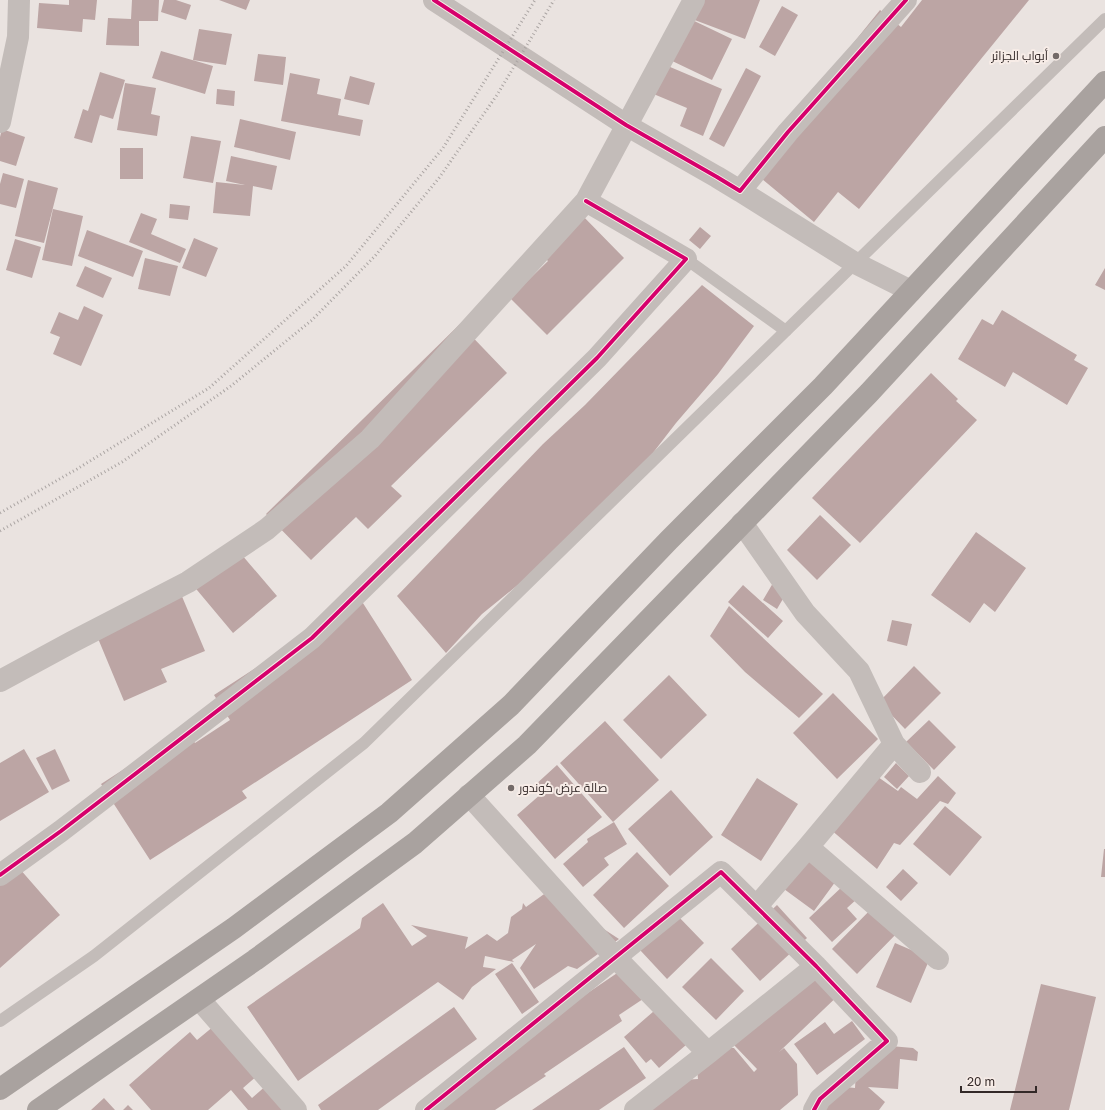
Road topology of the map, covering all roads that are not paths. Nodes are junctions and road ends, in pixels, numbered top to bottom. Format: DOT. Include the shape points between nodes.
graph roads {
  1 [pos="19,0"];
  2 [pos="434,0"];
  3 [pos="694,0"];
  4 [pos="906,0"];
  5 [pos="1105,19"];
  6 [pos="1105,82"];
  7 [pos="0,122"];
  8 [pos="626,125"];
  9 [pos="1105,137"];
  10 [pos="740,191"];
  11 [pos="586,201"];
  12 [pos="686,259"];
  13 [pos="855,264"];
  14 [pos="911,291"];
  15 [pos="786,331"];
  16 [pos="742,523"];
  17 [pos="0,681"];
  18 [pos="894,744"];
  19 [pos="920,772"];
  20 [pos="469,795"];
  21 [pos="808,847"];
  22 [pos="0,875"];
  23 [pos="756,907"];
  24 [pos="615,957"];
  25 [pos="938,959"];
  26 [pos="816,966"];
  27 [pos="199,999"];
  28 [pos="0,1021"];
  29 [pos="708,1053"];
  30 [pos="0,1089"];
  31 [pos="38,1110"];
  32 [pos="296,1110"];
  33 [pos="426,1110"];
  34 [pos="635,1110"];
  35 [pos="814,1110"];
  1 -- 7 [label="street" via="18,37"];
  2 -- 8 [label="street"];
  3 -- 8 [label="street"];
  4 -- 10 [label="street" via="788,132"];
  5 -- 13 [label="lane"];
  6 -- 14 [label="highway"];
  8 -- 10 [label="street"];
  8 -- 11 [label="street"];
  9 -- 16 [label="highway" via="869,393"];
  10 -- 13 [label="street"];
  11 -- 12 [label="street"];
  11 -- 17 [label="street" via="370,439 267,529 188,582"];
  12 -- 15 [label="lane"];
  12 -- 22 [label="street" via="597,358 312,638"];
  13 -- 14 [label="street"];
  13 -- 15 [label="lane"];
  14 -- 30 [label="highway" via="823,386 669,540 511,705 389,813 234,928"];
  15 -- 28 [label="lane" via="364,743 94,956"];
  16 -- 18 [label="street" via="805,613 859,671"];
  16 -- 20 [label="highway" via="527,745"];
  18 -- 19 [label="street"];
  18 -- 21 [label="street"];
  20 -- 24 [label="street"];
  20 -- 27 [label="highway" via="414,843"];
  21 -- 23 [label="street"];
  21 -- 25 [label="street"];
  23 -- 24 [label="street" via="721,872"];
  23 -- 26 [label="street"];
  24 -- 29 [label="street"];
  24 -- 33 [label="street"];
  26 -- 29 [label="street"];
  26 -- 35 [label="street" via="887,1041 820,1099"];
  27 -- 31 [label="highway"];
  27 -- 32 [label="street"];
  29 -- 34 [label="street"];
}
